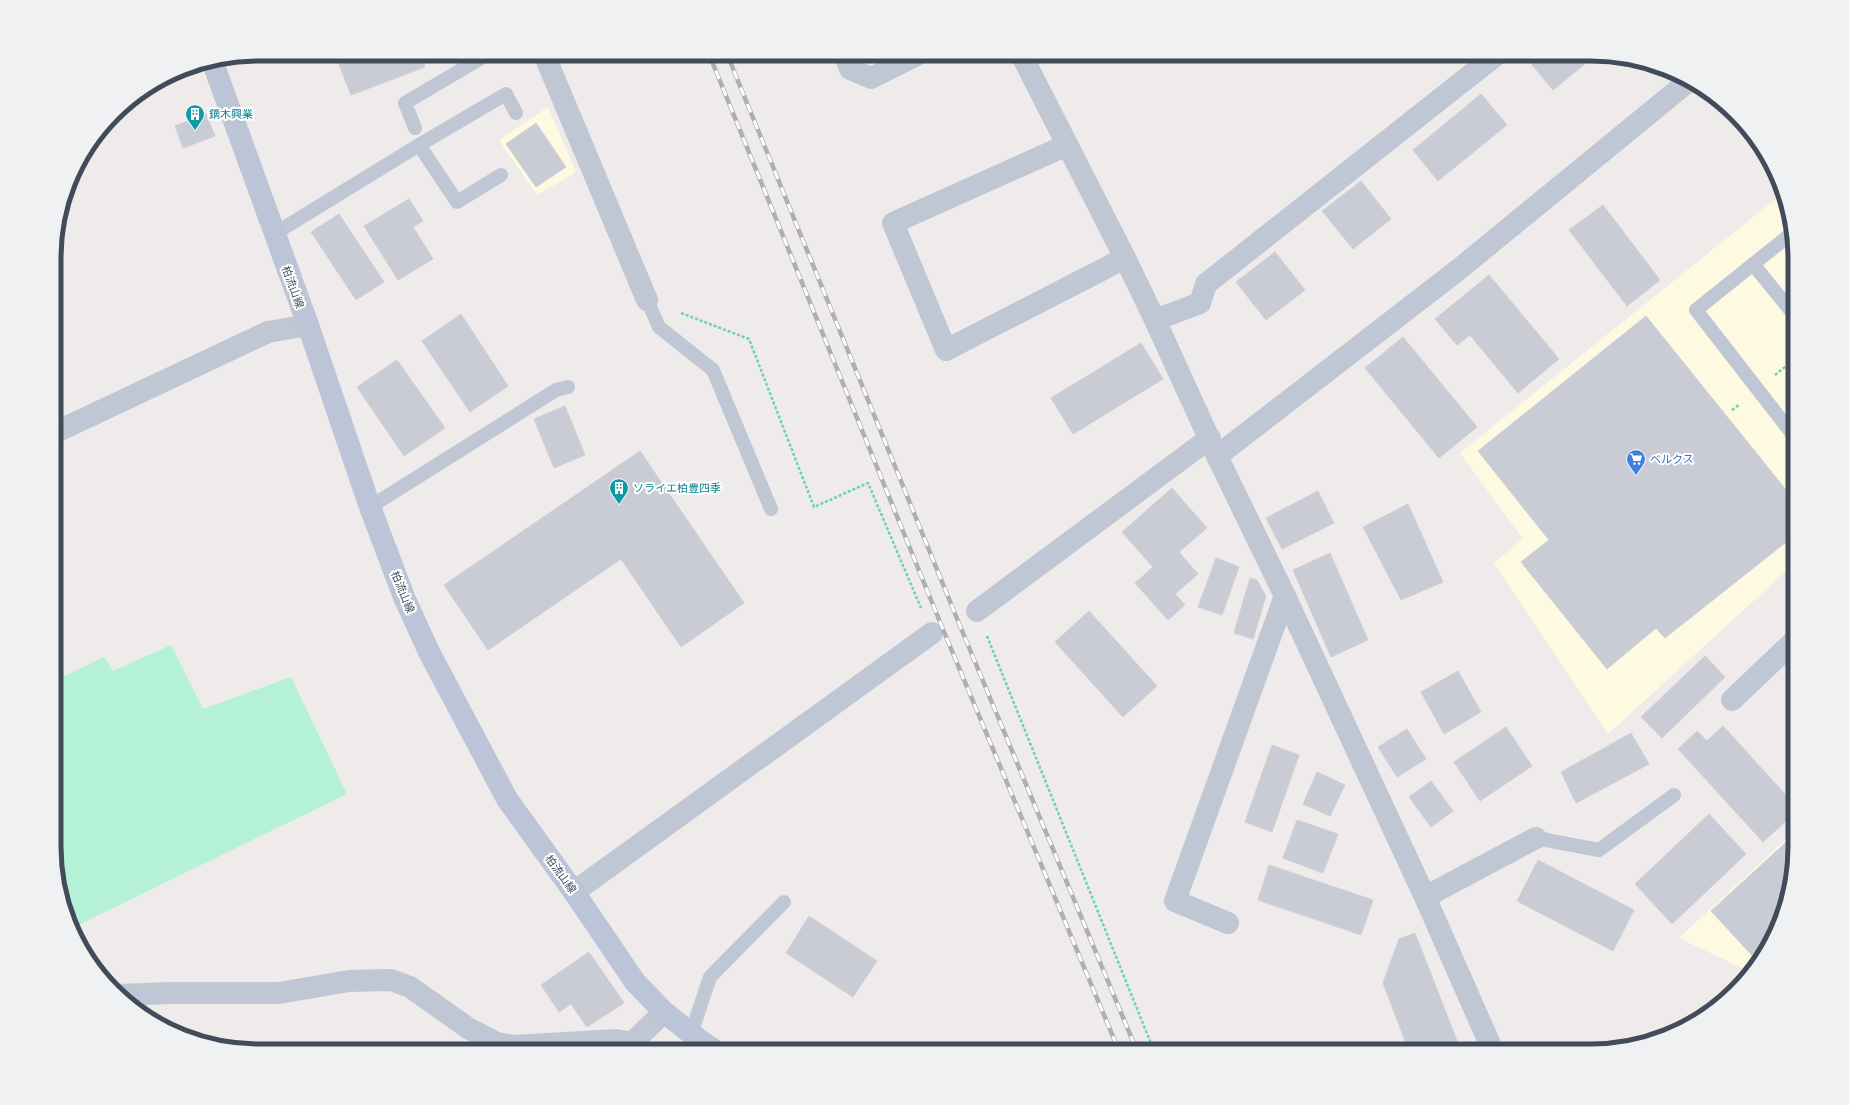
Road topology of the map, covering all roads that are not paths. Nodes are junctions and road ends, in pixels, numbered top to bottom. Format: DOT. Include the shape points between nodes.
graph roads {
  1 [pos="476,61"];
  2 [pos="547,61"];
  3 [pos="847,61"];
  4 [pos="905,61"];
  5 [pos="1025,61"];
  6 [pos="1488,61"];
  7 [pos="214,66"];
  8 [pos="1685,84"];
  9 [pos="516,113"];
  10 [pos="415,128"];
  11 [pos="419,145"];
  12 [pos="1067,145"];
  13 [pos="501,174"];
  14 [pos="274,234"];
  15 [pos="1787,237"];
  16 [pos="1125,258"];
  17 [pos="1753,264"];
  18 [pos="647,300"];
  19 [pos="1788,308"];
  20 [pos="1155,320"];
  21 [pos="308,325"];
  22 [pos="568,388"];
  23 [pos="1788,426"];
  24 [pos="61,430"];
  25 [pos="1213,447"];
  26 [pos="370,507"];
  27 [pos="771,509"];
  28 [pos="1285,596"];
  29 [pos="977,611"];
  30 [pos="932,633"];
  31 [pos="1788,647"];
  32 [pos="1732,700"];
  33 [pos="1674,795"];
  34 [pos="1536,838"];
  35 [pos="574,892"];
  36 [pos="1425,897"];
  37 [pos="784,902"];
  38 [pos="1228,922"];
  39 [pos="128,995"];
  40 [pos="664,1012"];
  41 [pos="691,1034"];
  42 [pos="503,1044"];
  43 [pos="548,1044"];
  44 [pos="627,1044"];
  45 [pos="638,1044"];
  46 [pos="706,1044"];
  47 [pos="1490,1044"];
  1 -- 10 [label="lane" via="405,103"];
  2 -- 18 [label="street"];
  3 -- 4 [label="street" via="850,69 871,78"];
  5 -- 12 [label="street"];
  6 -- 20 [label="street" via="1206,284 1200,303"];
  7 -- 14 [label="main road, 柏流山線"];
  8 -- 25 [label="street" via="1458,270"];
  9 -- 11 [label="lane" via="506,94"];
  11 -- 13 [label="lane" via="457,202"];
  11 -- 14 [label="lane"];
  12 -- 16 [label="street"];
  12 -- 16 [label="street" via="893,223 946,350"];
  14 -- 21 [label="main road, 柏流山線"];
  15 -- 17 [label="lane"];
  16 -- 20 [label="street"];
  17 -- 19 [label="lane"];
  17 -- 23 [label="lane" via="1696,310"];
  18 -- 27 [label="lane" via="659,327 713,370"];
  20 -- 25 [label="street"];
  21 -- 24 [label="street" via="268,332"];
  21 -- 26 [label="main road, 柏流山線"];
  22 -- 26 [label="lane" via="556,390"];
  25 -- 28 [label="street"];
  25 -- 29 [label="street"];
  26 -- 35 [label="main road, 柏流山線" via="404,597 429,652 507,799"];
  28 -- 36 [label="street"];
  28 -- 38 [label="street" via="1175,902"];
  30 -- 35 [label="street"];
  31 -- 32 [label="street"];
  33 -- 34 [label="lane" via="1599,850"];
  34 -- 36 [label="street"];
  35 -- 40 [label="main road, 柏流山線" via="635,982"];
  36 -- 47 [label="street"];
  37 -- 41 [label="lane" via="710,976"];
  39 -- 42 [label="street" via="279,993 349,981 391,980 410,987 468,1028"];
  40 -- 41 [label="main road, 柏流山線"];
  40 -- 45 [label="street"];
  41 -- 46 [label="main road, 柏流山線"];
  43 -- 44 [label="street" via="616,1040"];
}
